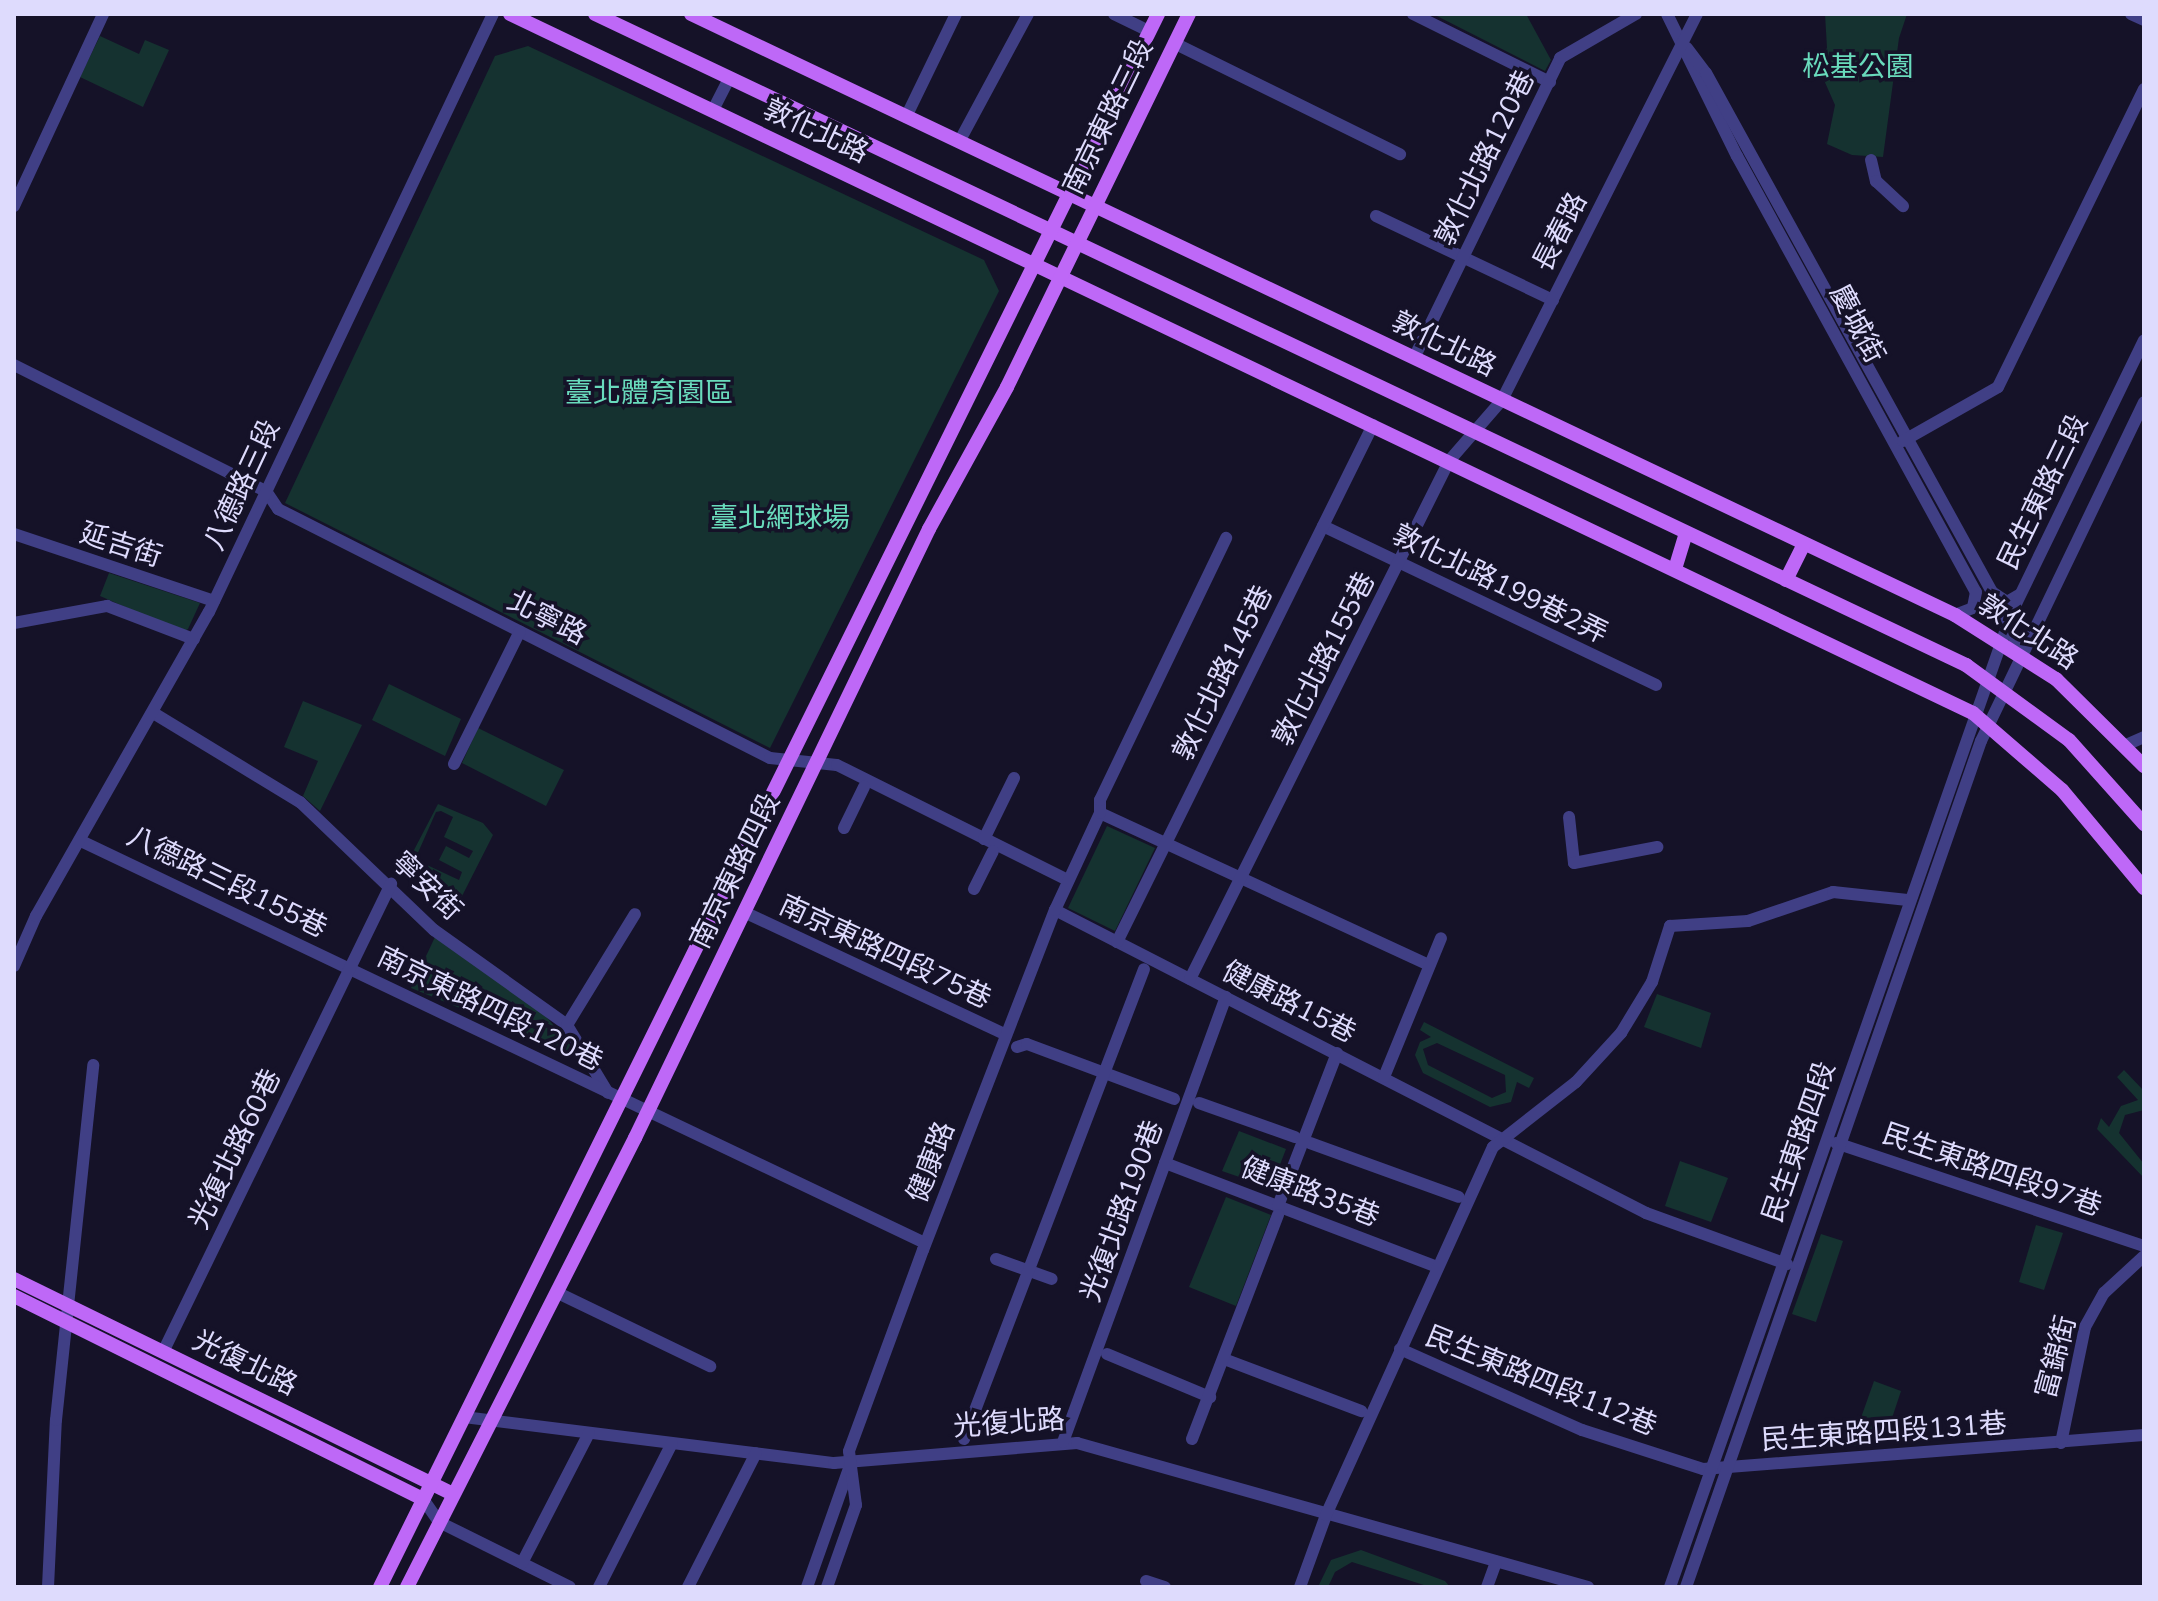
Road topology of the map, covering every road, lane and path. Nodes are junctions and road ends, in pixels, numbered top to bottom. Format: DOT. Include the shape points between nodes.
graph roads {
  1 [pos="103,14"];
  2 [pos="493,14"];
  3 [pos="510,14"];
  4 [pos="595,14"];
  5 [pos="691,14"];
  6 [pos="956,14"];
  7 [pos="1028,14"];
  8 [pos="1114,14"];
  9 [pos="1158,14"];
  10 [pos="1189,14"];
  11 [pos="1413,14"];
  12 [pos="1636,14"];
  13 [pos="1667,14"];
  14 [pos="1697,14"];
  15 [pos="2131,14"];
  16 [pos="2144,20"];
  17 [pos="1149,31"];
  18 [pos="1174,43"];
  19 [pos="1682,43"];
  20 [pos="729,78"];
  21 [pos="1550,82"];
  22 [pos="2144,89"];
  23 [pos="713,110"];
  24 [pos="906,117"];
  25 [pos="959,142"];
  26 [pos="1400,154"];
  27 [pos="1871,160"];
  28 [pos="1070,196"];
  29 [pos="14,206"];
  30 [pos="1093,206"];
  31 [pos="1903,206"];
  32 [pos="1376,216"];
  33 [pos="1052,232"];
  34 [pos="1075,242"];
  35 [pos="1464,257"];
  36 [pos="1036,264"];
  37 [pos="1060,275"];
  38 [pos="1553,300"];
  39 [pos="2144,340"];
  40 [pos="1414,358"];
  41 [pos="14,365"];
  42 [pos="1502,400"];
  43 [pos="2144,402"];
  44 [pos="1373,425"];
  45 [pos="1474,432"];
  46 [pos="1901,442"];
  47 [pos="1449,461"];
  48 [pos="266,491"];
  49 [pos="1323,526"];
  50 [pos="1686,533"];
  51 [pos="14,534"];
  52 [pos="1226,538"];
  53 [pos="1804,544"];
  54 [pos="1399,563"];
  55 [pos="1675,569"];
  56 [pos="1786,580"];
  57 [pos="2022,590"];
  58 [pos="1997,599"];
  59 [pos="214,601"];
  60 [pos="1955,615"];
  61 [pos="2008,622"];
  62 [pos="14,623"];
  63 [pos="520,631"];
  64 [pos="194,639"];
  65 [pos="2001,640"];
  66 [pos="2022,655"];
  67 [pos="1987,678"];
  68 [pos="1656,685"];
  69 [pos="2005,691"];
  70 [pos="1973,713"];
  71 [pos="155,714"];
  72 [pos="1989,724"];
  73 [pos="2144,737"];
  74 [pos="2126,745"];
  75 [pos="817,761"];
  76 [pos="791,762"];
  77 [pos="454,764"];
  78 [pos="2144,766"];
  79 [pos="1014,778"];
  80 [pos="864,787"];
  81 [pos="1100,813"];
  82 [pos="1569,817"];
  83 [pos="2144,824"];
  84 [pos="844,828"];
  85 [pos="984,839"];
  86 [pos="81,841"];
  87 [pos="1166,844"];
  88 [pos="1657,847"];
  89 [pos="993,851"];
  90 [pos="1239,879"];
  91 [pos="1068,880"];
  92 [pos="391,884"];
  93 [pos="2144,888"];
  94 [pos="974,889"];
  95 [pos="1908,900"];
  96 [pos="1055,910"];
  97 [pos="744,912"];
  98 [pos="635,914"];
  99 [pos="1441,938"];
  100 [pos="1117,942"];
  101 [pos="1429,965"];
  102 [pos="14,966"];
  103 [pos="351,968"];
  104 [pos="1144,969"];
  105 [pos="1190,979"];
  106 [pos="1226,997"];
  107 [pos="567,1025"];
  108 [pos="1006,1035"];
  109 [pos="1017,1047"];
  110 [pos="1337,1053"];
  111 [pos="93,1065"];
  112 [pos="1104,1073"];
  113 [pos="1384,1077"];
  114 [pos="608,1093"];
  115 [pos="1174,1099"];
  116 [pos="622,1100"];
  117 [pos="1199,1103"];
  118 [pos="646,1111"];
  119 [pos="1502,1136"];
  120 [pos="1295,1137"];
  121 [pos="1826,1139"];
  122 [pos="1310,1143"];
  123 [pos="1841,1144"];
  124 [pos="1165,1163"];
  125 [pos="1459,1197"];
  126 [pos="1278,1211"];
  127 [pos="925,1243"];
  128 [pos="2144,1246"];
  129 [pos="2144,1256"];
  130 [pos="996,1259"];
  131 [pos="1782,1262"];
  132 [pos="1437,1267"];
  133 [pos="1797,1268"];
  134 [pos="1029,1270"];
  135 [pos="14,1279"];
  136 [pos="1052,1279"];
  137 [pos="558,1293"];
  138 [pos="14,1296"];
  139 [pos="68,1305"];
  140 [pos="66,1322"];
  141 [pos="1400,1349"];
  142 [pos="163,1352"];
  143 [pos="1107,1354"];
  144 [pos="1224,1359"];
  145 [pos="710,1366"];
  146 [pos="1210,1397"];
  147 [pos="1361,1411"];
  148 [pos="464,1417"];
  149 [pos="491,1420"];
  150 [pos="589,1433"];
  151 [pos="2144,1435"];
  152 [pos="964,1439"];
  153 [pos="1192,1439"];
  154 [pos="1063,1442"];
  155 [pos="672,1443"];
  156 [pos="2061,1443"];
  157 [pos="756,1453"];
  158 [pos="851,1463"];
  159 [pos="1728,1467"];
  160 [pos="1711,1468"];
  161 [pos="431,1483"];
  162 [pos="453,1494"];
  163 [pos="423,1499"];
  164 [pos="1326,1515"];
  165 [pos="439,1522"];
  166 [pos="1496,1562"];
  167 [pos="522,1563"];
  168 [pos="1146,1581"];
  169 [pos="48,1587"];
  170 [pos="380,1587"];
  171 [pos="407,1587"];
  172 [pos="570,1587"];
  173 [pos="599,1587"];
  174 [pos="688,1587"];
  175 [pos="807,1587"];
  176 [pos="827,1587"];
  177 [pos="1165,1587"];
  178 [pos="1300,1587"];
  179 [pos="1487,1587"];
  180 [pos="1588,1587"];
  181 [pos="1670,1587"];
  182 [pos="1686,1587"];
  1 -- 29 [label="street"];
  2 -- 48 [label="street, 八德路三段"];
  3 -- 23 [label="main road, 敦化北路"];
  4 -- 20 [label="main road, 敦化北路"];
  5 -- 24 [label="main road, 敦化北路"];
  6 -- 24 [label="street"];
  7 -- 25 [label="street"];
  8 -- 17 [label="street"];
  9 -- 17 [label="main road, 南京東路三段"];
  10 -- 18 [label="main road, 南京東路三段"];
  11 -- 21 [label="street"];
  12 -- 21 [label="street, 敦化北路120巷" via="1560,58"];
  13 -- 19 [label="street, 慶城街"];
  14 -- 19 [label="street, 長春路"];
  15 -- 16 [label="street"];
  17 -- 28 [label="main road, 南京東路三段"];
  18 -- 26 [label="street"];
  18 -- 30 [label="main road, 南京東路三段"];
  19 -- 38 [label="street, 長春路"];
  19 -- 46 [label="street, 慶城街" via="1706,73"];
  20 -- 23 [label="street"];
  20 -- 33 [label="main road, 敦化北路"];
  21 -- 35 [label="street, 敦化北路120巷"];
  22 -- 46 [label="street" via="1998,387"];
  23 -- 36 [label="main road, 敦化北路"];
  24 -- 25 [label="main road, 敦化北路"];
  25 -- 28 [label="main road, 敦化北路"];
  27 -- 31 [label="street" via="1876,181"];
  28 -- 30 [label="main road, 敦化北路"];
  28 -- 33 [label="main road, 南京東路三段"];
  30 -- 34 [label="main road, 南京東路三段"];
  30 -- 40 [label="main road, 敦化北路"];
  32 -- 35 [label="street"];
  33 -- 34 [label="main road, 敦化北路"];
  33 -- 36 [label="main road, 南京東路四段"];
  34 -- 37 [label="main road, 南京東路四段"];
  34 -- 45 [label="main road, 敦化北路"];
  35 -- 38 [label="street"];
  35 -- 40 [label="street, 敦化北路120巷"];
  36 -- 37 [label="main road, 敦化北路"];
  36 -- 76 [label="main road, 南京東路四段"];
  37 -- 44 [label="main road, 敦化北路"];
  37 -- 75 [label="main road, 南京東路四段"];
  38 -- 42 [label="street, 長春路"];
  39 -- 57 [label="street, 民生東路三段"];
  40 -- 42 [label="main road, 敦化北路"];
  41 -- 48 [label="street, 北寧路"];
  42 -- 45 [label="street, 長春路"];
  42 -- 53 [label="main road, 敦化北路"];
  43 -- 66 [label="street, 民生東路三段"];
  44 -- 47 [label="main road, 敦化北路"];
  44 -- 49 [label="street, 敦化北路145巷"];
  45 -- 47 [label="street, 長春路"];
  45 -- 50 [label="main road, 敦化北路"];
  46 -- 58 [label="street, 慶城街"];
  46 -- 60 [label="street, 慶城街" via="1976,592 1973,608"];
  47 -- 54 [label="street, 敦化北路155巷"];
  47 -- 55 [label="main road, 敦化北路"];
  48 -- 59 [label="street, 八德路三段"];
  48 -- 63 [label="street, 北寧路" via="278,509"];
  49 -- 54 [label="street, 敦化北路199巷2弄"];
  49 -- 87 [label="street, 敦化北路145巷"];
  50 -- 55 [label="main road"];
  50 -- 56 [label="main road, 敦化北路"];
  51 -- 59 [label="street, 延吉街"];
  52 -- 81 [label="street, 健康路" via="1100,800"];
  53 -- 56 [label="main road"];
  53 -- 60 [label="main road, 敦化北路"];
  54 -- 68 [label="street, 敦化北路199巷2弄"];
  54 -- 90 [label="street, 敦化北路155巷"];
  55 -- 70 [label="main road, 敦化北路"];
  56 -- 67 [label="main road, 敦化北路"];
  57 -- 58 [label="street" via="2012,601"];
  57 -- 61 [label="street, 民生東路三段"];
  58 -- 61 [label="street, 慶城街"];
  59 -- 64 [label="street, 八德路三段"];
  60 -- 65 [label="main road, 敦化北路"];
  61 -- 65 [label="street, 民生東路三段"];
  61 -- 66 [label="street, 慶城街"];
  62 -- 64 [label="street" via="107,606"];
  63 -- 76 [label="street, 北寧路" via="760,754"];
  63 -- 77 [label="street"];
  64 -- 71 [label="street, 八德路三段"];
  65 -- 66 [label="main road, 敦化北路"];
  65 -- 67 [label="street, 民生東路三段"];
  66 -- 69 [label="street, 民生東路三段"];
  66 -- 74 [label="main road, 敦化北路" via="2081,699"];
  67 -- 69 [label="main road, 敦化北路"];
  67 -- 70 [label="street, 民生東路三段"];
  69 -- 72 [label="street, 民生東路三段"];
  69 -- 83 [label="main road, 敦化北路" via="2069,740"];
  70 -- 72 [label="main road, 敦化北路"];
  70 -- 95 [label="street, 民生東路四段"];
  71 -- 86 [label="street, 八德路三段"];
  71 -- 92 [label="street, 寧安街" via="300,802"];
  72 -- 93 [label="main road, 敦化北路" via="2062,790"];
  72 -- 123 [label="street, 民生東路四段"];
  73 -- 74 [label="street"];
  74 -- 78 [label="main road, 敦化北路"];
  75 -- 76 [label="street, 北寧路"];
  75 -- 85 [label="street" via="837,765"];
  75 -- 97 [label="main road, 南京東路四段"];
  76 -- 116 [label="main road, 南京東路四段"];
  79 -- 85 [label="street"];
  80 -- 84 [label="street"];
  81 -- 87 [label="street"];
  81 -- 91 [label="street, 健康路"];
  82 -- 88 [label="street" via="1574,863"];
  85 -- 91 [label="street"];
  86 -- 102 [label="street, 八德路三段" via="36,916"];
  86 -- 103 [label="street, 八德路三段155巷"];
  87 -- 90 [label="street"];
  87 -- 100 [label="street, 敦化北路145巷"];
  89 -- 94 [label="street"];
  90 -- 101 [label="street"];
  90 -- 105 [label="street, 敦化北路155巷"];
  91 -- 96 [label="street, 健康路"];
  92 -- 103 [label="street, 光復北路60巷"];
  92 -- 107 [label="street, 寧安街" via="434,930"];
  95 -- 119 [label="street" via="1833,892 1748,921 1670,926 1652,982 1621,1033 1556,1100"];
  95 -- 121 [label="street, 民生東路四段"];
  96 -- 100 [label="street, 健康路15巷"];
  96 -- 108 [label="street, 健康路"];
  97 -- 108 [label="street, 南京東路四段75巷"];
  97 -- 118 [label="main road, 南京東路四段"];
  98 -- 107 [label="street"];
  99 -- 101 [label="street"];
  100 -- 105 [label="street, 健康路15巷"];
  101 -- 113 [label="street"];
  103 -- 114 [label="street, 南京東路四段120巷"];
  103 -- 142 [label="street, 光復北路60巷"];
  104 -- 112 [label="street"];
  105 -- 106 [label="street, 健康路15巷"];
  106 -- 110 [label="street, 健康路15巷"];
  106 -- 124 [label="street, 光復北路190巷"];
  107 -- 114 [label="street, 寧安街"];
  108 -- 127 [label="street, 健康路"];
  109 -- 112 [label="street" via="1027,1044"];
  110 -- 113 [label="street, 健康路15巷"];
  110 -- 126 [label="street"];
  111 -- 139 [label="street"];
  112 -- 115 [label="street"];
  112 -- 134 [label="street"];
  113 -- 119 [label="street, 健康路15巷"];
  114 -- 116 [label="street"];
  116 -- 118 [label="street"];
  116 -- 148 [label="main road, 南京東路四段"];
  117 -- 120 [label="street"];
  118 -- 127 [label="street"];
  118 -- 137 [label="main road, 南京東路四段"];
  119 -- 131 [label="street, 健康路15巷" via="1646,1213"];
  119 -- 132 [label="street"];
  121 -- 123 [label="street, 民生東路四段97巷"];
  121 -- 131 [label="street, 民生東路四段"];
  122 -- 125 [label="street"];
  123 -- 128 [label="street, 民生東路四段97巷"];
  123 -- 133 [label="street, 民生東路四段"];
  124 -- 126 [label="street, 健康路35巷"];
  124 -- 154 [label="street, 光復北路190巷"];
  126 -- 132 [label="street, 健康路35巷"];
  126 -- 144 [label="street"];
  127 -- 158 [label="street, 健康路" via="849,1451"];
  129 -- 156 [label="street, 富錦街" via="2104,1293 2085,1327"];
  130 -- 134 [label="street"];
  131 -- 133 [label="street, 健康路15巷"];
  131 -- 160 [label="street, 民生東路四段"];
  132 -- 141 [label="street"];
  133 -- 159 [label="street, 民生東路四段"];
  134 -- 136 [label="street"];
  134 -- 152 [label="street"];
  135 -- 139 [label="main road, 光復北路"];
  137 -- 145 [label="street"];
  137 -- 149 [label="main road, 南京東路四段"];
  138 -- 140 [label="main road, 光復北路"];
  139 -- 140 [label="street"];
  139 -- 142 [label="main road, 光復北路"];
  140 -- 163 [label="main road, 光復北路"];
  140 -- 169 [label="street"];
  141 -- 160 [label="street, 民生東路四段112巷" via="1582,1430"];
  141 -- 164 [label="street"];
  142 -- 161 [label="main road, 光復北路"];
  143 -- 146 [label="street"];
  144 -- 146 [label="street"];
  144 -- 147 [label="street"];
  146 -- 153 [label="street"];
  148 -- 149 [label="street, 光復北路"];
  148 -- 161 [label="main road, 南京東路四段"];
  149 -- 150 [label="street, 光復北路"];
  149 -- 162 [label="main road, 南京東路四段"];
  150 -- 155 [label="street, 光復北路"];
  150 -- 167 [label="street"];
  151 -- 156 [label="street, 民生東路四段131巷"];
  154 -- 158 [label="street, 光復北路"];
  154 -- 164 [label="street, 光復北路"];
  155 -- 157 [label="street, 光復北路"];
  155 -- 173 [label="street"];
  156 -- 159 [label="street, 民生東路四段131巷"];
  157 -- 158 [label="street, 光復北路"];
  157 -- 174 [label="street"];
  158 -- 175 [label="street, 健康路"];
  158 -- 176 [label="street, 健康路" via="856,1505"];
  159 -- 160 [label="street, 民生東路四段131巷"];
  159 -- 182 [label="street, 民生東路四段"];
  160 -- 181 [label="street, 民生東路四段"];
  161 -- 162 [label="main road, 光復北路"];
  161 -- 163 [label="main road, 南京東路四段"];
  162 -- 165 [label="main road, 南京東路四段"];
  163 -- 165 [label="street, 光復北路"];
  163 -- 170 [label="main road, 南京東路四段"];
  164 -- 166 [label="street, 光復北路"];
  164 -- 178 [label="street"];
  165 -- 167 [label="street"];
  165 -- 171 [label="main road, 南京東路四段"];
  166 -- 179 [label="street"];
  166 -- 180 [label="street, 光復北路"];
  167 -- 172 [label="street"];
  168 -- 177 [label="street"];
}
